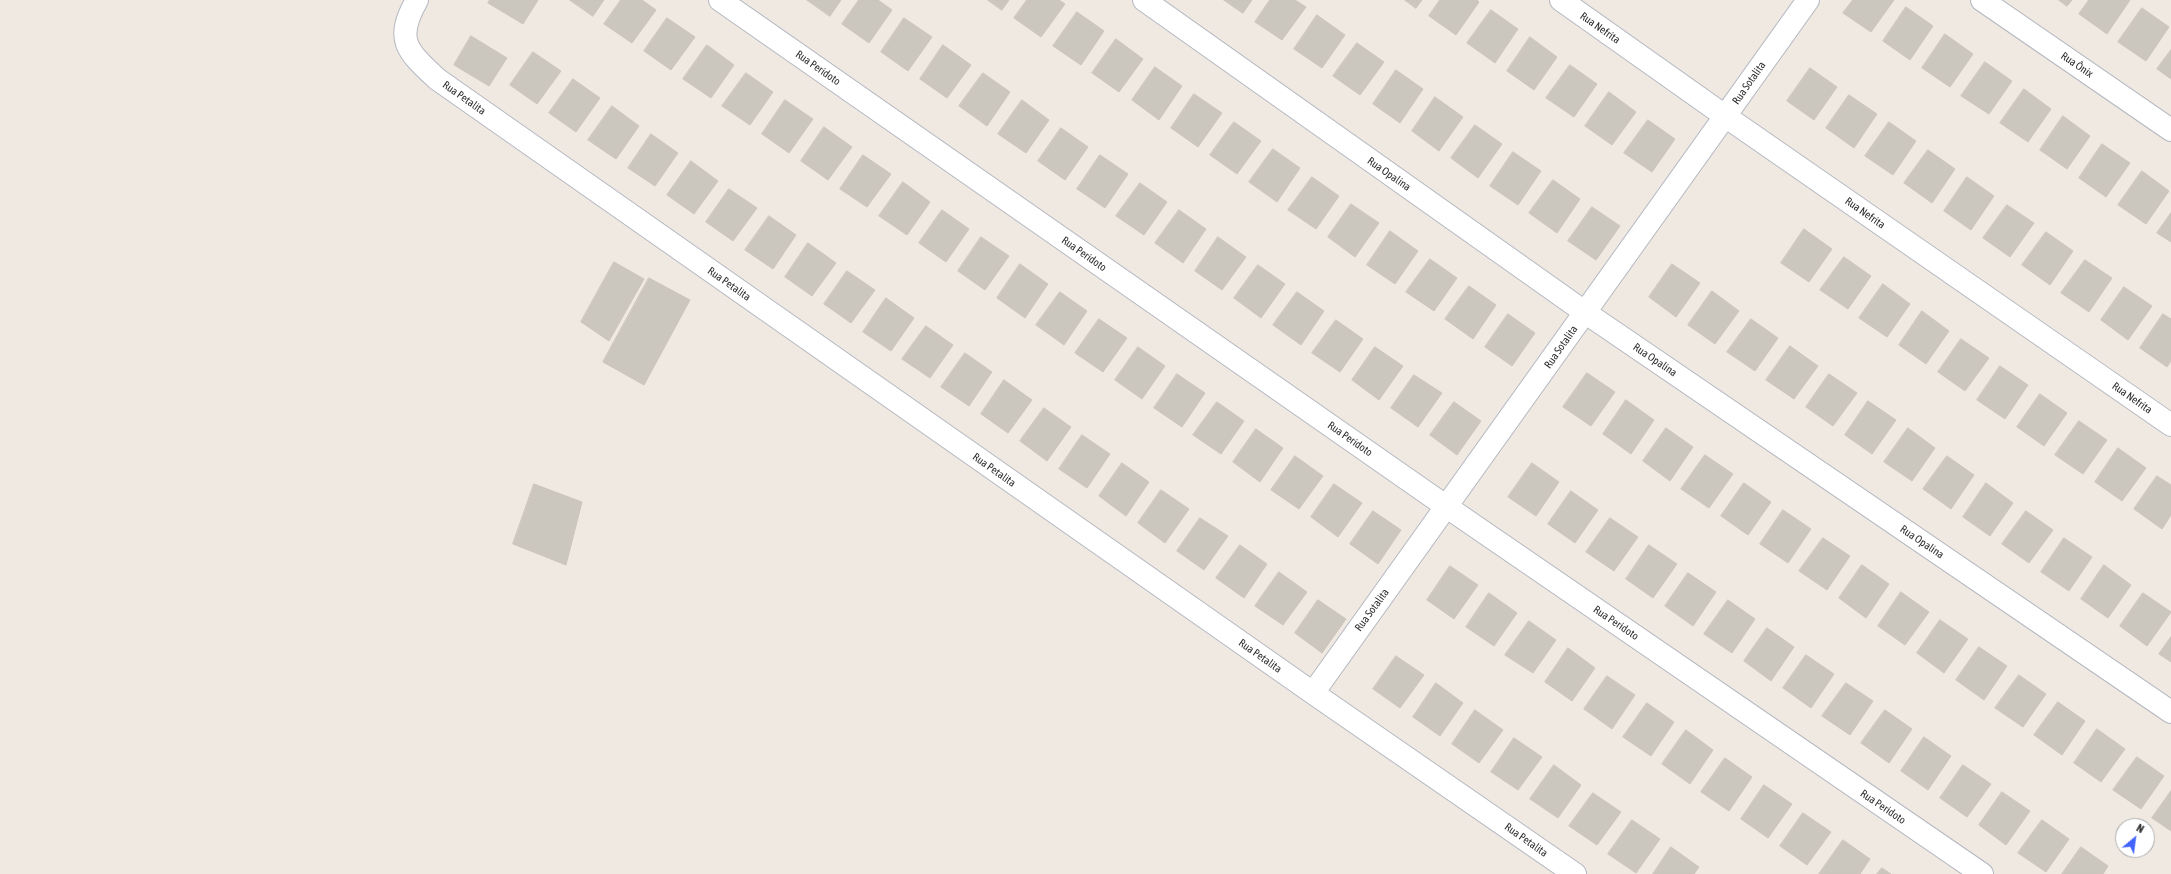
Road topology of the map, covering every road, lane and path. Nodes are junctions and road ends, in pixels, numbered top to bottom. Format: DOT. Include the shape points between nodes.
graph roads {
  1 [pos="417,0"];
  2 [pos="720,0"];
  3 [pos="1144,0"];
  4 [pos="1561,0"];
  5 [pos="1808,0"];
  6 [pos="1982,0"];
  7 [pos="1725,116"];
  8 [pos="2171,130"];
  9 [pos="1586,313"];
  10 [pos="2171,425"];
  11 [pos="1447,507"];
  12 [pos="1313,693"];
  13 [pos="2171,712"];
  14 [pos="1575,874"];
  15 [pos="1982,874"];
  1 -- 12 [label="street, Rua Petalita" via="404,30 405,45 417,60 443,83"];
  2 -- 11 [label="street, Rua Peridoto"];
  3 -- 9 [label="street, Rua Opalina"];
  4 -- 7 [label="street, Rua Nefrita"];
  5 -- 7 [label="street, Rua Sotalita"];
  6 -- 8 [label="street, Rua Ônix"];
  7 -- 9 [label="street, Rua Sotalita"];
  7 -- 10 [label="street, Rua Nefrita"];
  9 -- 11 [label="street, Rua Sotalita"];
  9 -- 13 [label="street, Rua Opalina"];
  11 -- 12 [label="street, Rua Sotalita"];
  11 -- 15 [label="street, Rua Peridoto"];
  12 -- 14 [label="street, Rua Petalita"];
}
